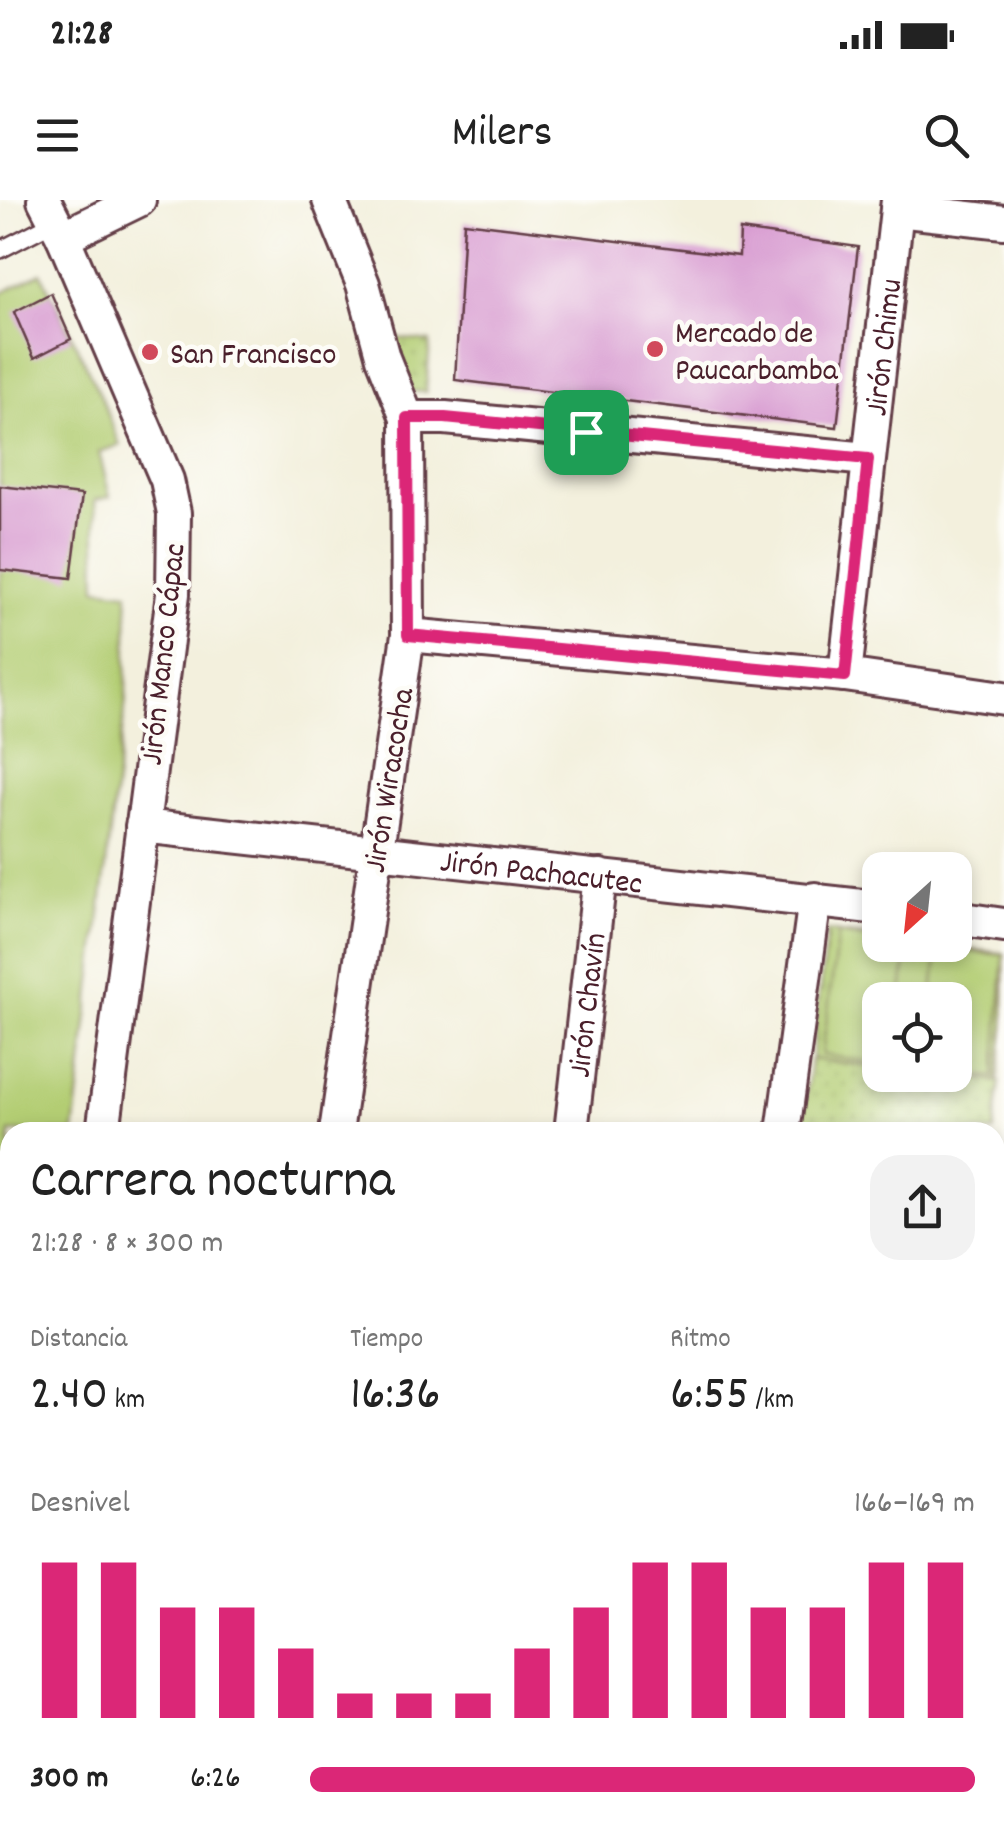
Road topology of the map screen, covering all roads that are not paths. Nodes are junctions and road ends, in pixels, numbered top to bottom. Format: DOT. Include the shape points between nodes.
graph roads {
  1 [pos="140,200"];
  2 [pos="329,200"];
  3 [pos="898,205"];
  4 [pos="54,220"];
  5 [pos="1004,222"];
  6 [pos="0,250"];
  7 [pos="407,418"];
  8 [pos="868,459"];
  9 [pos="408,635"];
  10 [pos="845,676"];
  11 [pos="1004,698"];
  12 [pos="142,826"];
  13 [pos="376,850"];
  14 [pos="600,876"];
  15 [pos="815,900"];
  16 [pos="862,906"];
  17 [pos="972,920"];
  18 [pos="1004,925"];
  19 [pos="104,1122"];
  20 [pos="337,1122"];
  21 [pos="572,1122"];
  22 [pos="784,1122"];
  1 -- 4 [label="street"];
  2 -- 7 [label="street, Jirón Wiracocha"];
  3 -- 5 [label="street"];
  3 -- 8 [label="street, Jirón Chimu"];
  4 -- 6 [label="lane"];
  4 -- 12 [label="street, Jirón Manco Cápac" via="167,480 174,514 173,594"];
  7 -- 8 [label="street"];
  7 -- 9 [label="street, Jirón Wiracocha"];
  8 -- 10 [label="street, Jirón Chimu"];
  9 -- 10 [label="street"];
  9 -- 13 [label="street, Jirón Wiracocha"];
  10 -- 11 [label="street"];
  12 -- 13 [label="street, Jirón Pachacutec"];
  12 -- 19 [label="street, Jirón Manco Cápac"];
  13 -- 14 [label="street, Jirón Pachacutec"];
  13 -- 20 [label="street, Jirón Wiracocha"];
  14 -- 15 [label="street, Jirón Pachacutec"];
  14 -- 21 [label="street, Jirón Chavín"];
  15 -- 16 [label="street, Jirón Pachacutec"];
  15 -- 22 [label="street"];
  17 -- 18 [label="street"];
}
